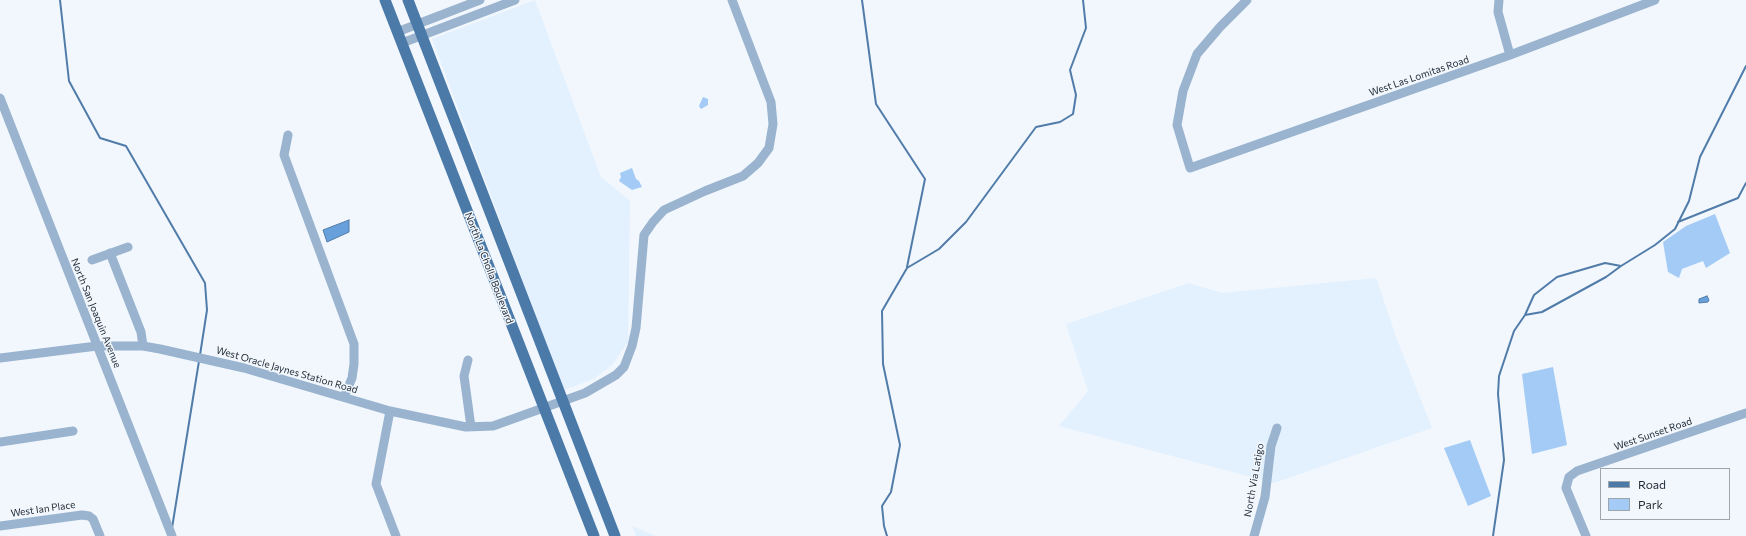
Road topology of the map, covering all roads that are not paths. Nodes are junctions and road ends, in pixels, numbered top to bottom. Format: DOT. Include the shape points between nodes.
graph roads {
  1 [pos="385,0"];
  2 [pos="408,0"];
  3 [pos="480,0"];
  4 [pos="516,0"];
  5 [pos="732,0"];
  6 [pos="1247,0"];
  7 [pos="1499,0"];
  8 [pos="1655,0"];
  9 [pos="417,24"];
  10 [pos="398,32"];
  11 [pos="422,36"];
  12 [pos="402,43"];
  13 [pos="1510,55"];
  14 [pos="0,98"];
  15 [pos="288,135"];
  16 [pos="128,247"];
  17 [pos="110,253"];
  18 [pos="92,260"];
  19 [pos="96,346"];
  20 [pos="143,346"];
  21 [pos="0,358"];
  22 [pos="468,360"];
  23 [pos="344,397"];
  24 [pos="562,402"];
  25 [pos="544,408"];
  26 [pos="390,411"];
  27 [pos="1746,414"];
  28 [pos="471,427"];
  29 [pos="1277,428"];
  30 [pos="73,432"];
  31 [pos="0,442"];
  32 [pos="0,526"];
  33 [pos="100,536"];
  34 [pos="172,536"];
  35 [pos="396,536"];
  36 [pos="594,536"];
  37 [pos="615,536"];
  38 [pos="1254,536"];
  39 [pos="1586,536"];
  1 -- 10 [label="main road, North La Cholla Boulevard"];
  2 -- 9 [label="main road, North La Cholla Boulevard"];
  3 -- 9 [label="street"];
  4 -- 11 [label="street"];
  5 -- 24 [label="street, West Oracle Jaynes Station Road" via="771,102 773,124 769,148 758,163 743,176 664,210 653,222 644,235 636,328 624,367 599,386"];
  6 -- 13 [label="street, West Las Lomitas Road" via="1220,26 1197,54 1183,91 1177,126 1190,168"];
  7 -- 13 [label="street" via="1498,12"];
  8 -- 13 [label="street, West Las Lomitas Road"];
  9 -- 10 [label="street"];
  9 -- 11 [label="main road, North La Cholla Boulevard"];
  10 -- 12 [label="main road, North La Cholla Boulevard"];
  11 -- 12 [label="street"];
  11 -- 24 [label="main road, North La Cholla Boulevard"];
  12 -- 25 [label="main road, North La Cholla Boulevard"];
  14 -- 19 [label="street, North San Joaquin Avenue"];
  15 -- 23 [label="street" via="284,155 354,344 352,378"];
  16 -- 17 [label="street"];
  17 -- 18 [label="street"];
  17 -- 20 [label="street" via="141,332"];
  19 -- 20 [label="street, West Oracle Jaynes Station Road"];
  19 -- 21 [label="street, West Oracle Jaynes Station Road"];
  19 -- 34 [label="street, North San Joaquin Avenue"];
  20 -- 23 [label="street, West Oracle Jaynes Station Road" via="244,368"];
  22 -- 28 [label="street" via="464,376 464,396"];
  23 -- 26 [label="street, West Oracle Jaynes Station Road"];
  24 -- 25 [label="street, West Oracle Jaynes Station Road"];
  24 -- 37 [label="main road, North La Cholla Boulevard"];
  25 -- 28 [label="street, West Oracle Jaynes Station Road" via="493,426"];
  25 -- 36 [label="main road, North La Cholla Boulevard"];
  26 -- 28 [label="street, West Oracle Jaynes Station Road"];
  26 -- 35 [label="street" via="376,484"];
  27 -- 39 [label="street, West Sunset Road" via="1577,471 1568,477 1566,488"];
  29 -- 38 [label="street, North Via Latigo" via="1270,446 1265,497"];
  30 -- 31 [label="street"];
  32 -- 33 [label="street, West Ian Place" via="90,514"];
}
